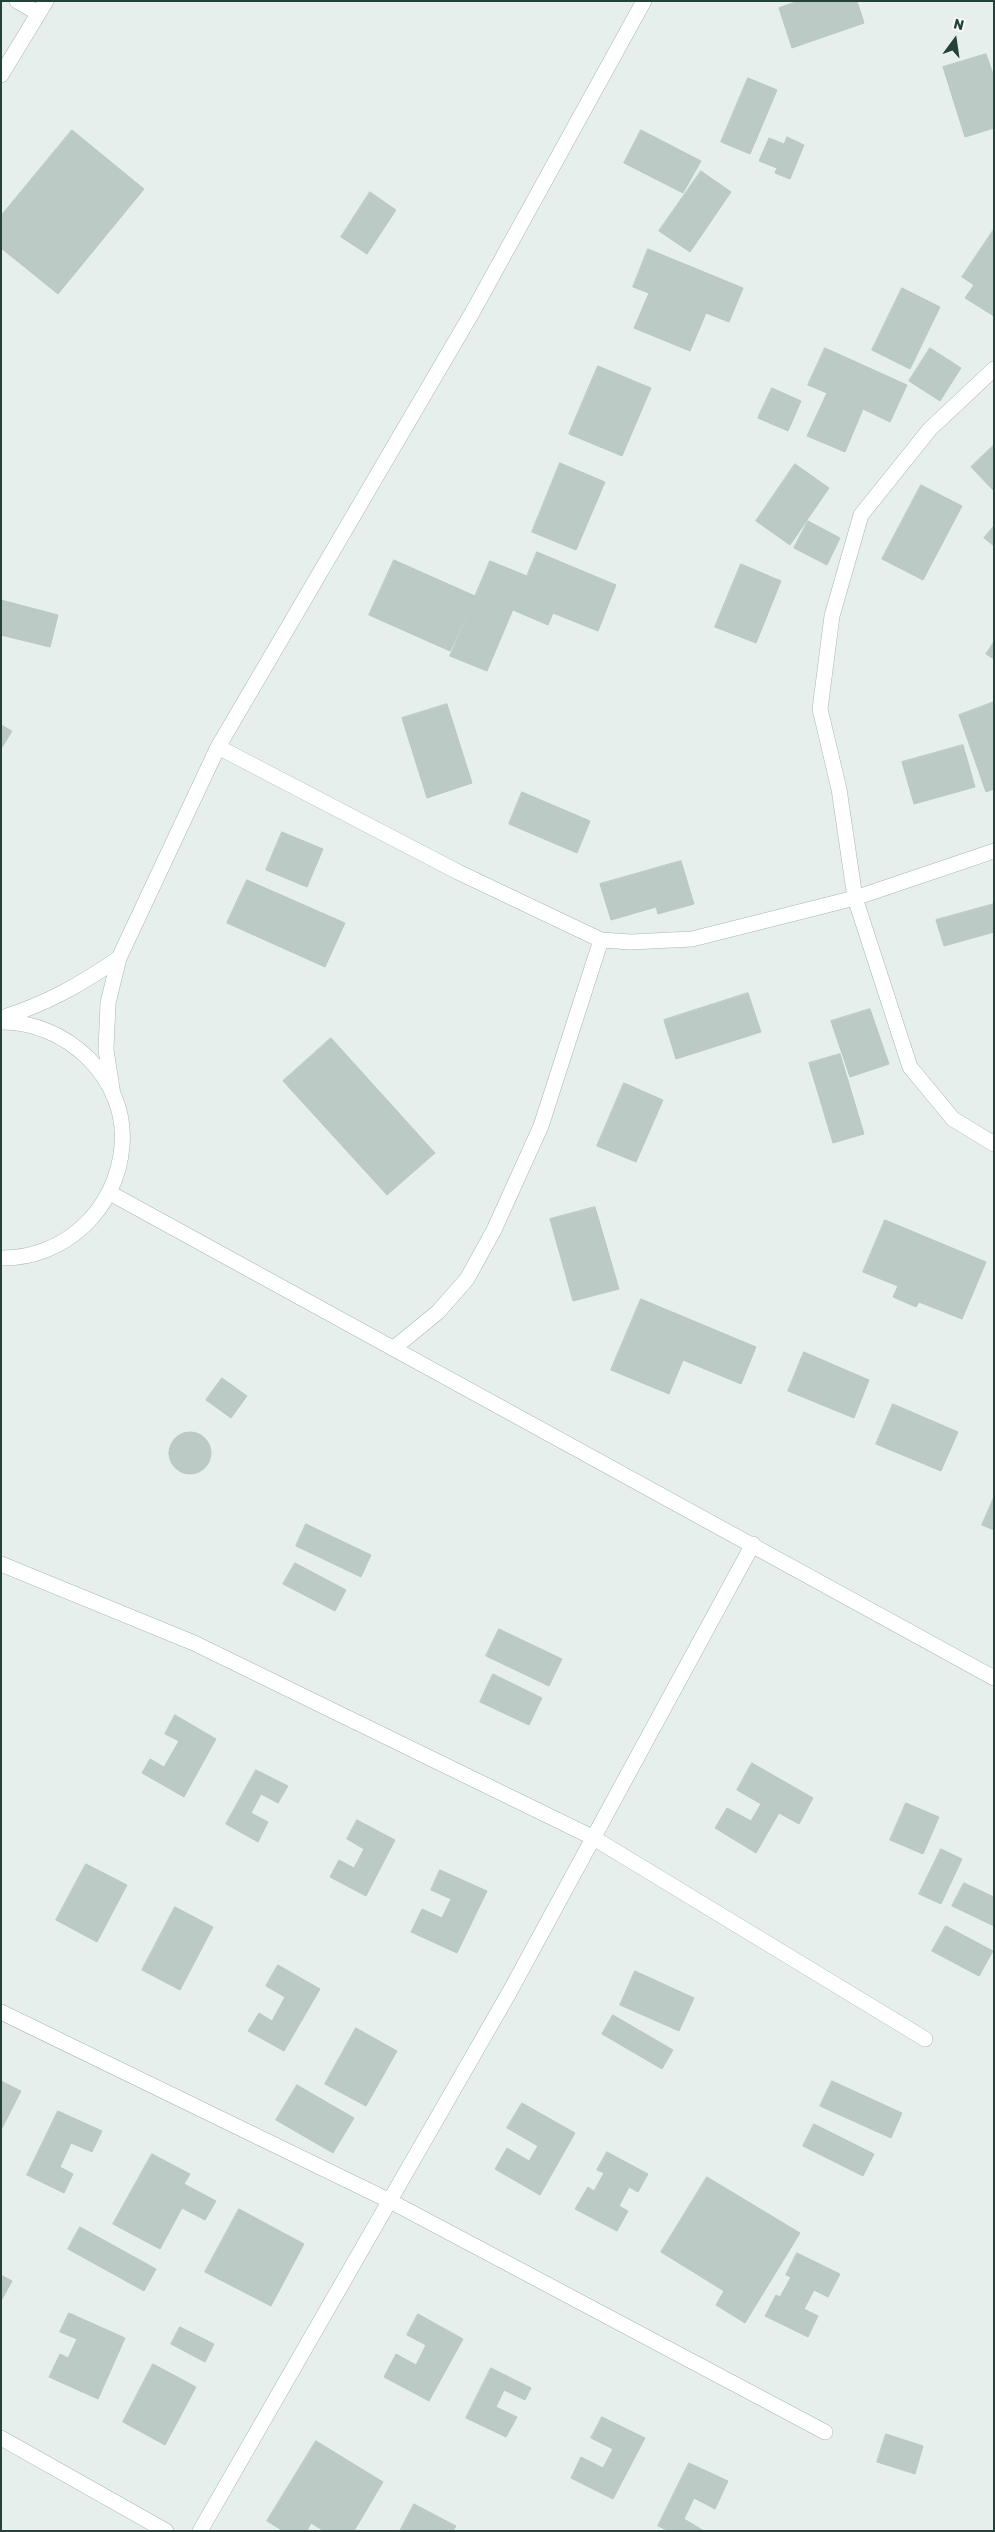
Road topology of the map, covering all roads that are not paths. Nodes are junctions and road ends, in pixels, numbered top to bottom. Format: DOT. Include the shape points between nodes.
graph roads {
  1 [pos="16,1"];
  2 [pos="644,1"];
  3 [pos="42,7"];
  4 [pos="1,76"];
  5 [pos="994,369"];
  6 [pos="218,747"];
  7 [pos="994,851"];
  8 [pos="856,898"];
  9 [pos="601,940"];
  10 [pos="118,958"];
  11 [pos="1,1020"];
  12 [pos="113,1095"];
  13 [pos="994,1144"];
  14 [pos="110,1193"];
  15 [pos="1,1258"];
  16 [pos="394,1348"];
  17 [pos="753,1544"];
  18 [pos="1,1564"];
  19 [pos="994,1678"];
  20 [pos="592,1837"];
  21 [pos="1,2012"];
  22 [pos="925,2038"];
  23 [pos="390,2201"];
  24 [pos="825,2432"];
  25 [pos="1,2438"];
  26 [pos="166,2531"];
  27 [pos="200,2531"];
  1 -- 3 [label="street"];
  2 -- 6 [label="street" via="472,313"];
  3 -- 4 [label="street"];
  5 -- 8 [label="street" via="930,429 862,515 832,616 820,709 839,789"];
  6 -- 9 [label="street" via="458,872"];
  6 -- 10 [label="street"];
  7 -- 8 [label="street"];
  8 -- 9 [label="street" via="692,939"];
  8 -- 13 [label="street" via="910,1066 953,1119"];
  9 -- 16 [label="street" via="540,1126 494,1230 467,1279 438,1312"];
  10 -- 11 [label="street" via="79,985"];
  10 -- 12 [label="street" via="108,1003 106,1050"];
  11 -- 12 [label="street" via="42,1027 65,1039 86,1054"];
  12 -- 14 [label="street" via="121,1120 123,1145"];
  14 -- 15 [label="street" via="94,1218 71,1238 44,1252"];
  14 -- 16 [label="street"];
  16 -- 17 [label="street"];
  17 -- 19 [label="street"];
  17 -- 20 [label="street"];
  18 -- 20 [label="street" via="194,1643"];
  20 -- 22 [label="street"];
  20 -- 23 [label="street" via="509,1992"];
  21 -- 23 [label="street"];
  23 -- 24 [label="street"];
  23 -- 27 [label="street"];
  25 -- 26 [label="street"];
}
